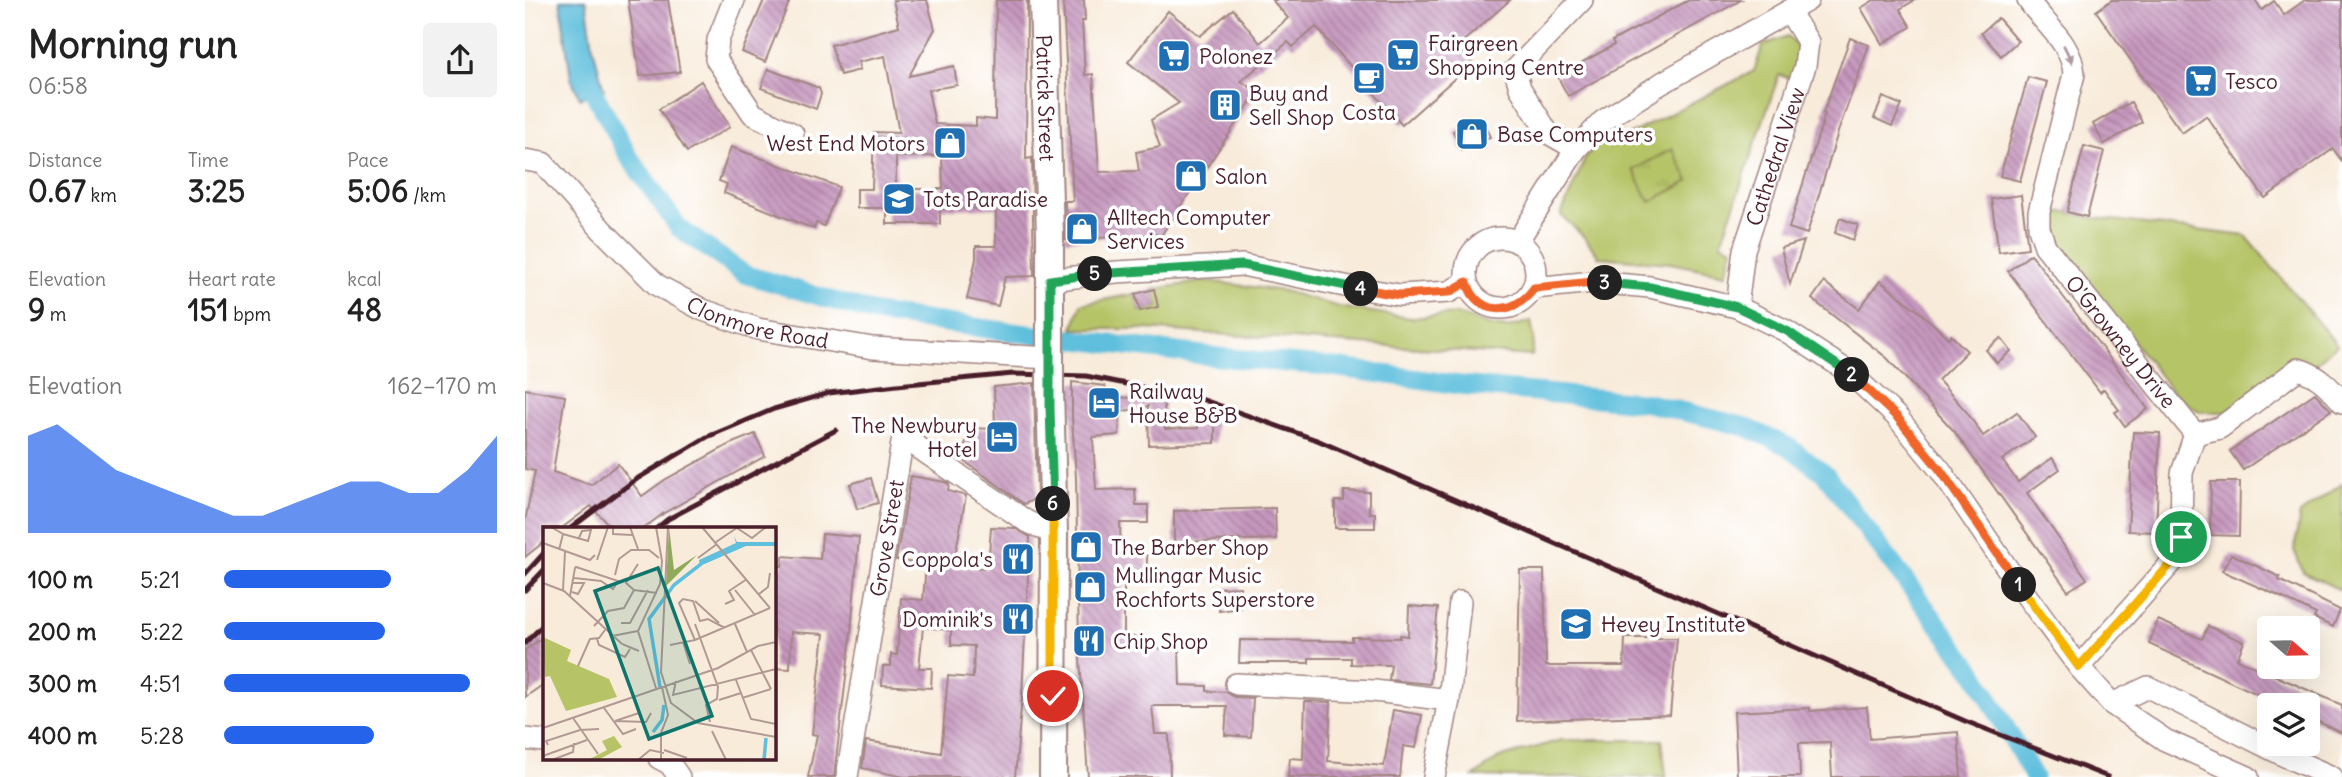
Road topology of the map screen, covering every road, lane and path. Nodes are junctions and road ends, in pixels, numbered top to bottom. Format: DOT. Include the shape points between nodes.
graph roads {
  1 [pos="734,0"];
  2 [pos="1043,0"];
  3 [pos="1582,0"];
  4 [pos="1808,0"];
  5 [pos="2028,0"];
  6 [pos="1789,11"];
  7 [pos="793,134"];
  8 [pos="1576,149"];
  9 [pos="525,160"];
  10 [pos="1517,242"];
  11 [pos="1050,280"];
  12 [pos="1467,282"];
  13 [pos="1534,288"];
  14 [pos="1737,307"];
  15 [pos="1050,369"];
  16 [pos="2342,402"];
  17 [pos="2195,434"];
  18 [pos="1054,534"];
  19 [pos="1460,602"];
  20 [pos="2079,667"];
  21 [pos="1236,684"];
  22 [pos="2106,698"];
  23 [pos="1449,700"];
  24 [pos="525,740"];
  25 [pos="543,741"];
  26 [pos="663,760"];
  27 [pos="679,777"];
  28 [pos="847,777"];
  29 [pos="1053,777"];
  30 [pos="1434,777"];
  31 [pos="2248,777"];
  32 [pos="2332,777"];
  1 -- 7 [label="street" via="718,40 716,59 753,114"];
  2 -- 11 [label="main road, Patrick Street"];
  3 -- 8 [label="street" via="1515,70 1520,88 1548,133"];
  4 -- 6 [label="street"];
  5 -- 17 [label="street, O'Growney Drive, one-way" via="2065,46 2074,74 2039,212 2045,246"];
  6 -- 8 [label="street" via="1603,121"];
  6 -- 14 [label="street, Cathedral View" via="1808,42 1805,66 1744,250"];
  8 -- 10 [label="street"];
  9 -- 15 [label="street, Clonmore Road" via="543,163 657,285 703,310 758,330"];
  10 -- 12 [label="street" via="1493,238 1482,243 1468,260"];
  10 -- 13 [label="street" via="1534,259"];
  11 -- 12 [label="street" via="1242,265 1400,295 1449,292"];
  11 -- 15 [label="main road, Patrick Street"];
  12 -- 13 [label="street" via="1477,299 1498,309 1519,304"];
  13 -- 14 [label="street" via="1593,282 1650,287"];
  14 -- 20 [label="street" via="1787,331 1849,372 1897,417 1941,471"];
  15 -- 18 [label="main road, Patrick Street"];
  16 -- 17 [label="street" via="2326,383 2298,369 2220,428"];
  17 -- 20 [label="street" via="2182,473 2181,537 2174,560"];
  18 -- 28 [label="street, Grove Street" via="903,437"];
  18 -- 29 [label="main road, Patrick Street"];
  19 -- 23 [label="street"];
  20 -- 22 [label="street"];
  21 -- 23 [label="street"];
  22 -- 31 [label="street" via="2165,740"];
  22 -- 32 [label="street" via="2148,687"];
  23 -- 30 [label="street"];
  24 -- 25 [label="street"];
  26 -- 27 [label="street"];
}
